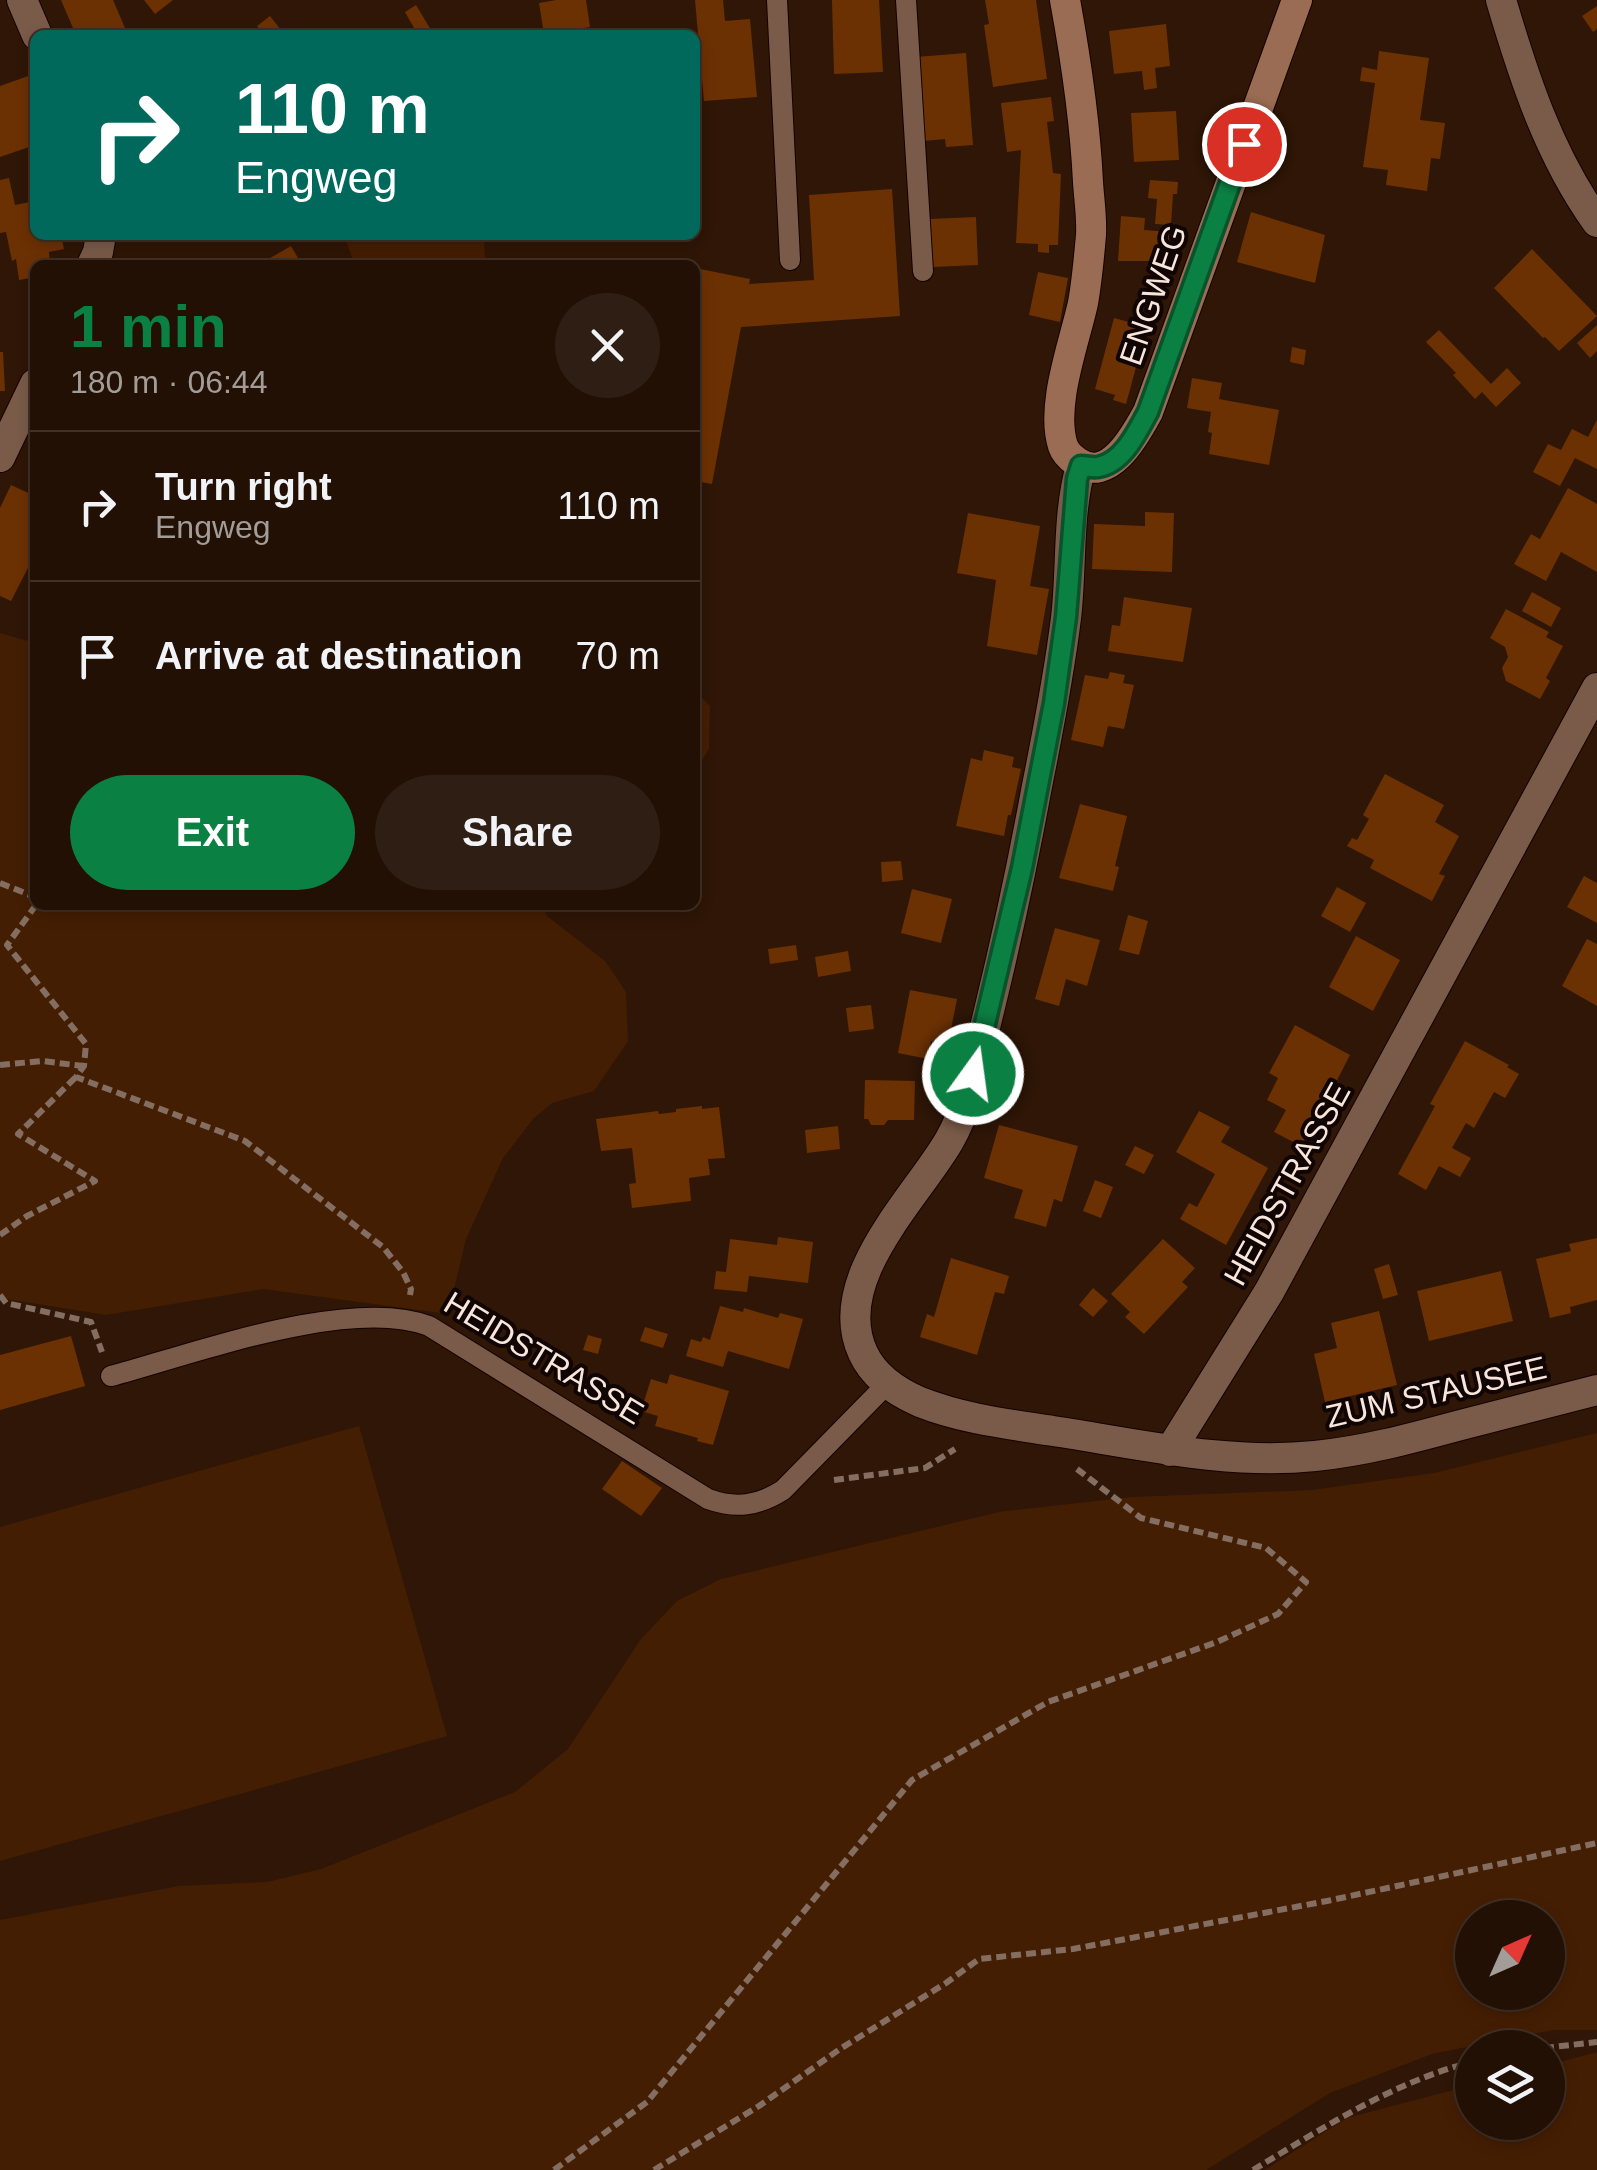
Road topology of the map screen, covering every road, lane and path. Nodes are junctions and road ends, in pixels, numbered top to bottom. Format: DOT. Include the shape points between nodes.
graph roads {
  1 [pos="22,0"];
  2 [pos="777,0"];
  3 [pos="906,0"];
  4 [pos="1065,0"];
  5 [pos="1297,0"];
  6 [pos="1501,0"];
  7 [pos="35,30"];
  8 [pos="1597,222"];
  9 [pos="790,260"];
  10 [pos="923,271"];
  11 [pos="30,394"];
  12 [pos="0,457"];
  13 [pos="1081,466"];
  14 [pos="1597,688"];
  15 [pos="0,883"];
  16 [pos="30,895"];
  17 [pos="32,910"];
  18 [pos="0,1066"];
  19 [pos="84,1066"];
  20 [pos="76,1077"];
  21 [pos="0,1235"];
  22 [pos="3,1299"];
  23 [pos="409,1319"];
  24 [pos="111,1376"];
  25 [pos="887,1384"];
  26 [pos="1597,1390"];
  27 [pos="1006,1424"];
  28 [pos="1170,1452"];
  29 [pos="1066,1460"];
  30 [pos="783,1490"];
  31 [pos="1597,1843"];
  32 [pos="1597,2042"];
  33 [pos="1565,2046"];
  34 [pos="1455,2066"];
  35 [pos="554,2170"];
  36 [pos="654,2170"];
  37 [pos="1254,2170"];
  1 -- 7 [label="street"];
  2 -- 9 [label="lane"];
  3 -- 10 [label="lane"];
  4 -- 13 [label="street" via="1091,231 1059,426 1064,450"];
  5 -- 13 [label="street, ENGWEG" via="1148,412 1118,458"];
  6 -- 8 [label="street" via="1545,130"];
  11 -- 12 [label="street"];
  13 -- 25 [label="street" via="1054,703 966,1100 950,1140 864,1272 857,1300 862,1351"];
  14 -- 28 [label="street, HEIDSTRASSE" via="1269,1292"];
  15 -- 16 [label="path"];
  17 -- 19 [label="path" via="7,945 86,1044"];
  18 -- 19 [label="path"];
  19 -- 20 [label="path"];
  20 -- 21 [label="path" via="18,1134 94,1180"];
  20 -- 23 [label="path" via="245,1141 383,1247 411,1289"];
  22 -- 24 [label="path" via="91,1322"];
  23 -- 24 [label="lane, HEIDSTRASSE" via="334,1320"];
  23 -- 30 [label="lane, HEIDSTRASSE" via="708,1499 737,1506"];
  25 -- 27 [label="street" via="959,1416"];
  25 -- 30 [label="lane, HEIDSTRASSE"];
  26 -- 28 [label="street, ZUM STAUSEE" via="1368,1449 1268,1459"];
  27 -- 28 [label="street"];
  27 -- 30 [label="path" via="925,1468"];
  29 -- 35 [label="path" via="1141,1518 1266,1548 1306,1582 1278,1614 1048,1702 912,1780 647,2102"];
  31 -- 36 [label="path" via="1073,1949 979,1959"];
  32 -- 33 [label="path"];
  34 -- 37 [label="path" via="1357,2107"];
}
